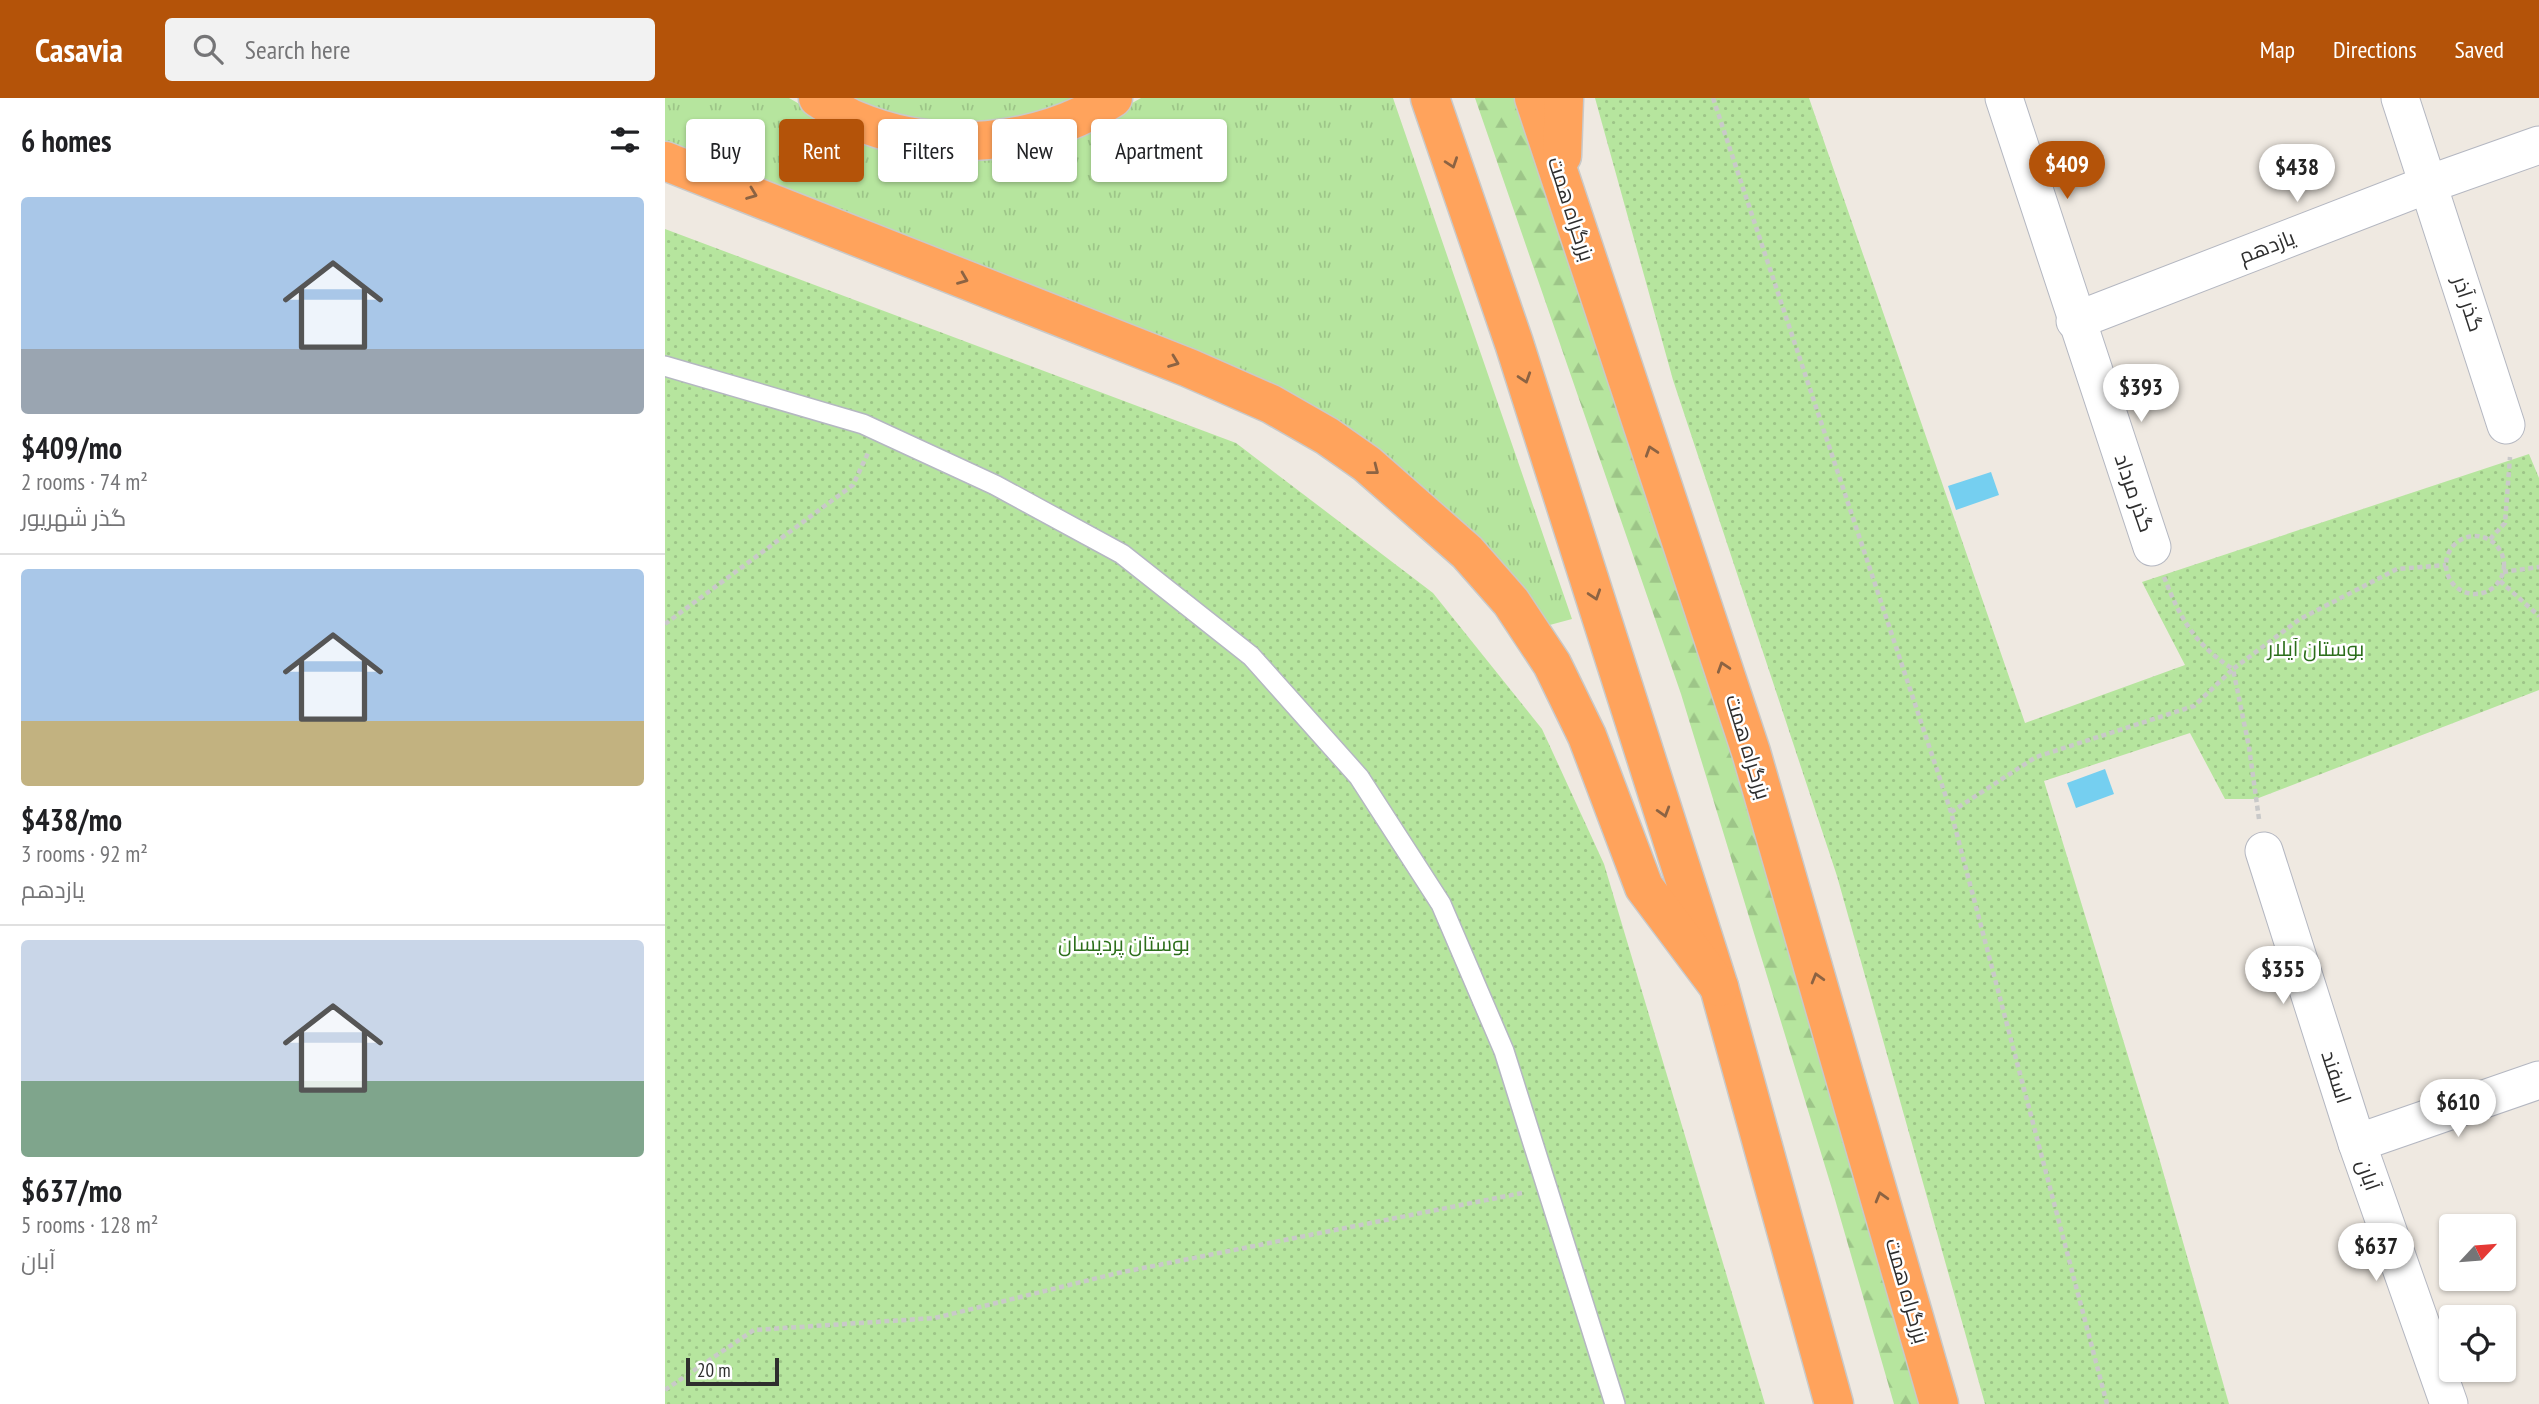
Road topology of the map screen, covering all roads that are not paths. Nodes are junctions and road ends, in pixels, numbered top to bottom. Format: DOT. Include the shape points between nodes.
graph roads {
  1 [pos="818,98"];
  2 [pos="1113,98"];
  3 [pos="1430,98"];
  4 [pos="1534,98"];
  5 [pos="1564,98"];
  6 [pos="2004,98"];
  7 [pos="2400,98"];
  8 [pos="2539,145"];
  9 [pos="665,161"];
  10 [pos="1562,182"];
  11 [pos="2429,184"];
  12 [pos="2075,321"];
  13 [pos="665,366"];
  14 [pos="2508,442"];
  15 [pos="2152,547"];
  16 [pos="2264,851"];
  17 [pos="1719,987"];
  18 [pos="2539,1080"];
  19 [pos="2357,1143"];
  20 [pos="1615,1404"];
  21 [pos="1834,1404"];
  22 [pos="1939,1404"];
  23 [pos="2449,1404"];
  1 -- 2 [label="highway" via="854,120 899,134 950,141 999,140 1049,130"];
  3 -- 17 [label="highway, one-way" via="1514,343"];
  4 -- 10 [label="highway, بزرگراه همت"];
  5 -- 10 [label="highway"];
  6 -- 12 [label="street, گذر مرداد"];
  7 -- 11 [label="street, گذر آذر"];
  8 -- 11 [label="street, یازدهم"];
  9 -- 17 [label="highway, one-way" via="1189,368 1271,404 1367,464 1467,552 1511,603 1552,664 1587,736 1644,887"];
  22 -- 10 [label="highway, بزرگراه همت, one-way" via="1751,752"];
  11 -- 12 [label="street, یازدهم"];
  11 -- 14 [label="street, گذر آذر"];
  12 -- 15 [label="street, گذر مرداد"];
  13 -- 20 [label="lane" via="878,431 995,485 1122,554 1251,656 1359,777 1441,904 1504,1051"];
  16 -- 19 [label="street, اسفند"];
  17 -- 21 [label="highway"];
  18 -- 19 [label="street"];
  19 -- 23 [label="street, آبان"];
}
